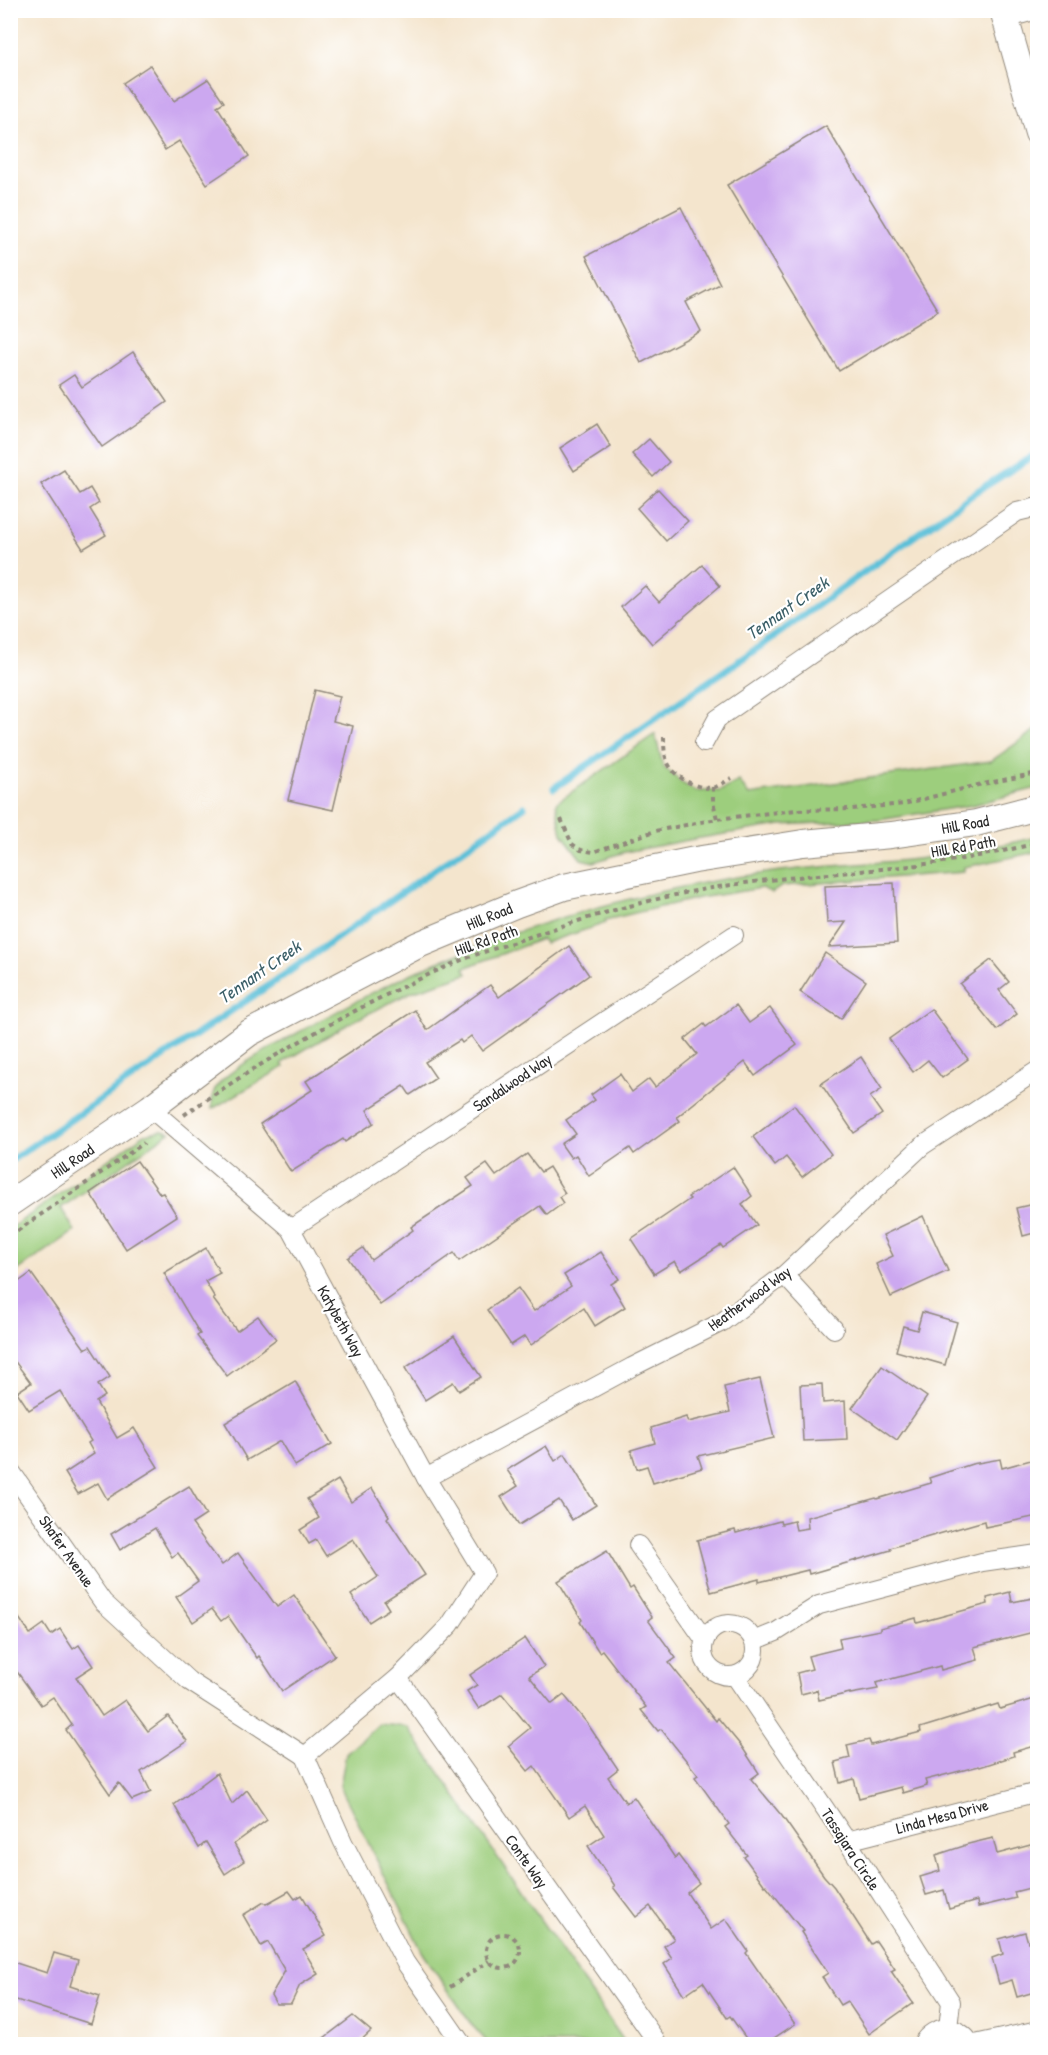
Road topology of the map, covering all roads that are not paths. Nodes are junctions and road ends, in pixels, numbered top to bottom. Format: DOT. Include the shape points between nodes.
graph roads {
  1 [pos="1037,10"];
  2 [pos="1004,15"];
  3 [pos="1038,133"];
  4 [pos="1038,507"];
  5 [pos="704,743"];
  6 [pos="1038,807"];
  7 [pos="734,935"];
  8 [pos="1038,1070"];
  9 [pos="150,1108"];
  10 [pos="10,1203"];
  11 [pos="291,1230"];
  12 [pos="784,1275"];
  13 [pos="834,1329"];
  14 [pos="10,1470"];
  15 [pos="426,1478"];
  16 [pos="638,1545"];
  17 [pos="1038,1554"];
  18 [pos="704,1639"];
  19 [pos="754,1641"];
  20 [pos="735,1676"];
  21 [pos="398,1678"];
  22 [pos="305,1756"];
  23 [pos="1038,1792"];
  24 [pos="847,1841"];
  25 [pos="948,2028"];
  26 [pos="1038,2030"];
  27 [pos="462,2044"];
  28 [pos="657,2044"];
  29 [pos="922,2044"];
  30 [pos="973,2044"];
  1 -- 2 [label="street"];
  2 -- 3 [label="main road"];
  4 -- 5 [label="street" via="1017,512 717,719"];
  6 -- 9 [label="main road, Hill Road" via="976,824 803,843 564,887 417,945 249,1033"];
  7 -- 11 [label="street, Sandalwood Way"];
  8 -- 12 [label="street, Heatherwood Way" via="922,1146"];
  9 -- 10 [label="main road, Hill Road"];
  9 -- 11 [label="street, Katybeth Way"];
  11 -- 15 [label="street, Katybeth Way"];
  12 -- 13 [label="street"];
  12 -- 15 [label="street, Heatherwood Way" via="722,1322"];
  14 -- 22 [label="street, Shafer Avenue" via="103,1602 189,1681"];
  15 -- 21 [label="street, Katybeth Way" via="484,1573 450,1625"];
  16 -- 18 [label="street"];
  17 -- 19 [label="street" via="982,1562 819,1605"];
  18 -- 19 [label="street" via="717,1625 730,1623 747,1630"];
  18 -- 20 [label="street" via="703,1657 707,1665 714,1672"];
  19 -- 20 [label="street" via="750,1666"];
  20 -- 24 [label="street, Tassajara Circle"];
  21 -- 22 [label="street"];
  21 -- 28 [label="street, Conte Way"];
  22 -- 27 [label="street" via="343,1842 405,1962"];
  23 -- 24 [label="street, Linda Mesa Drive"];
  24 -- 25 [label="street, Tassajara Circle" via="951,2002"];
  25 -- 29 [label="street" via="928,2035"];
  25 -- 30 [label="street" via="958,2030"];
  26 -- 30 [label="street"];
}
